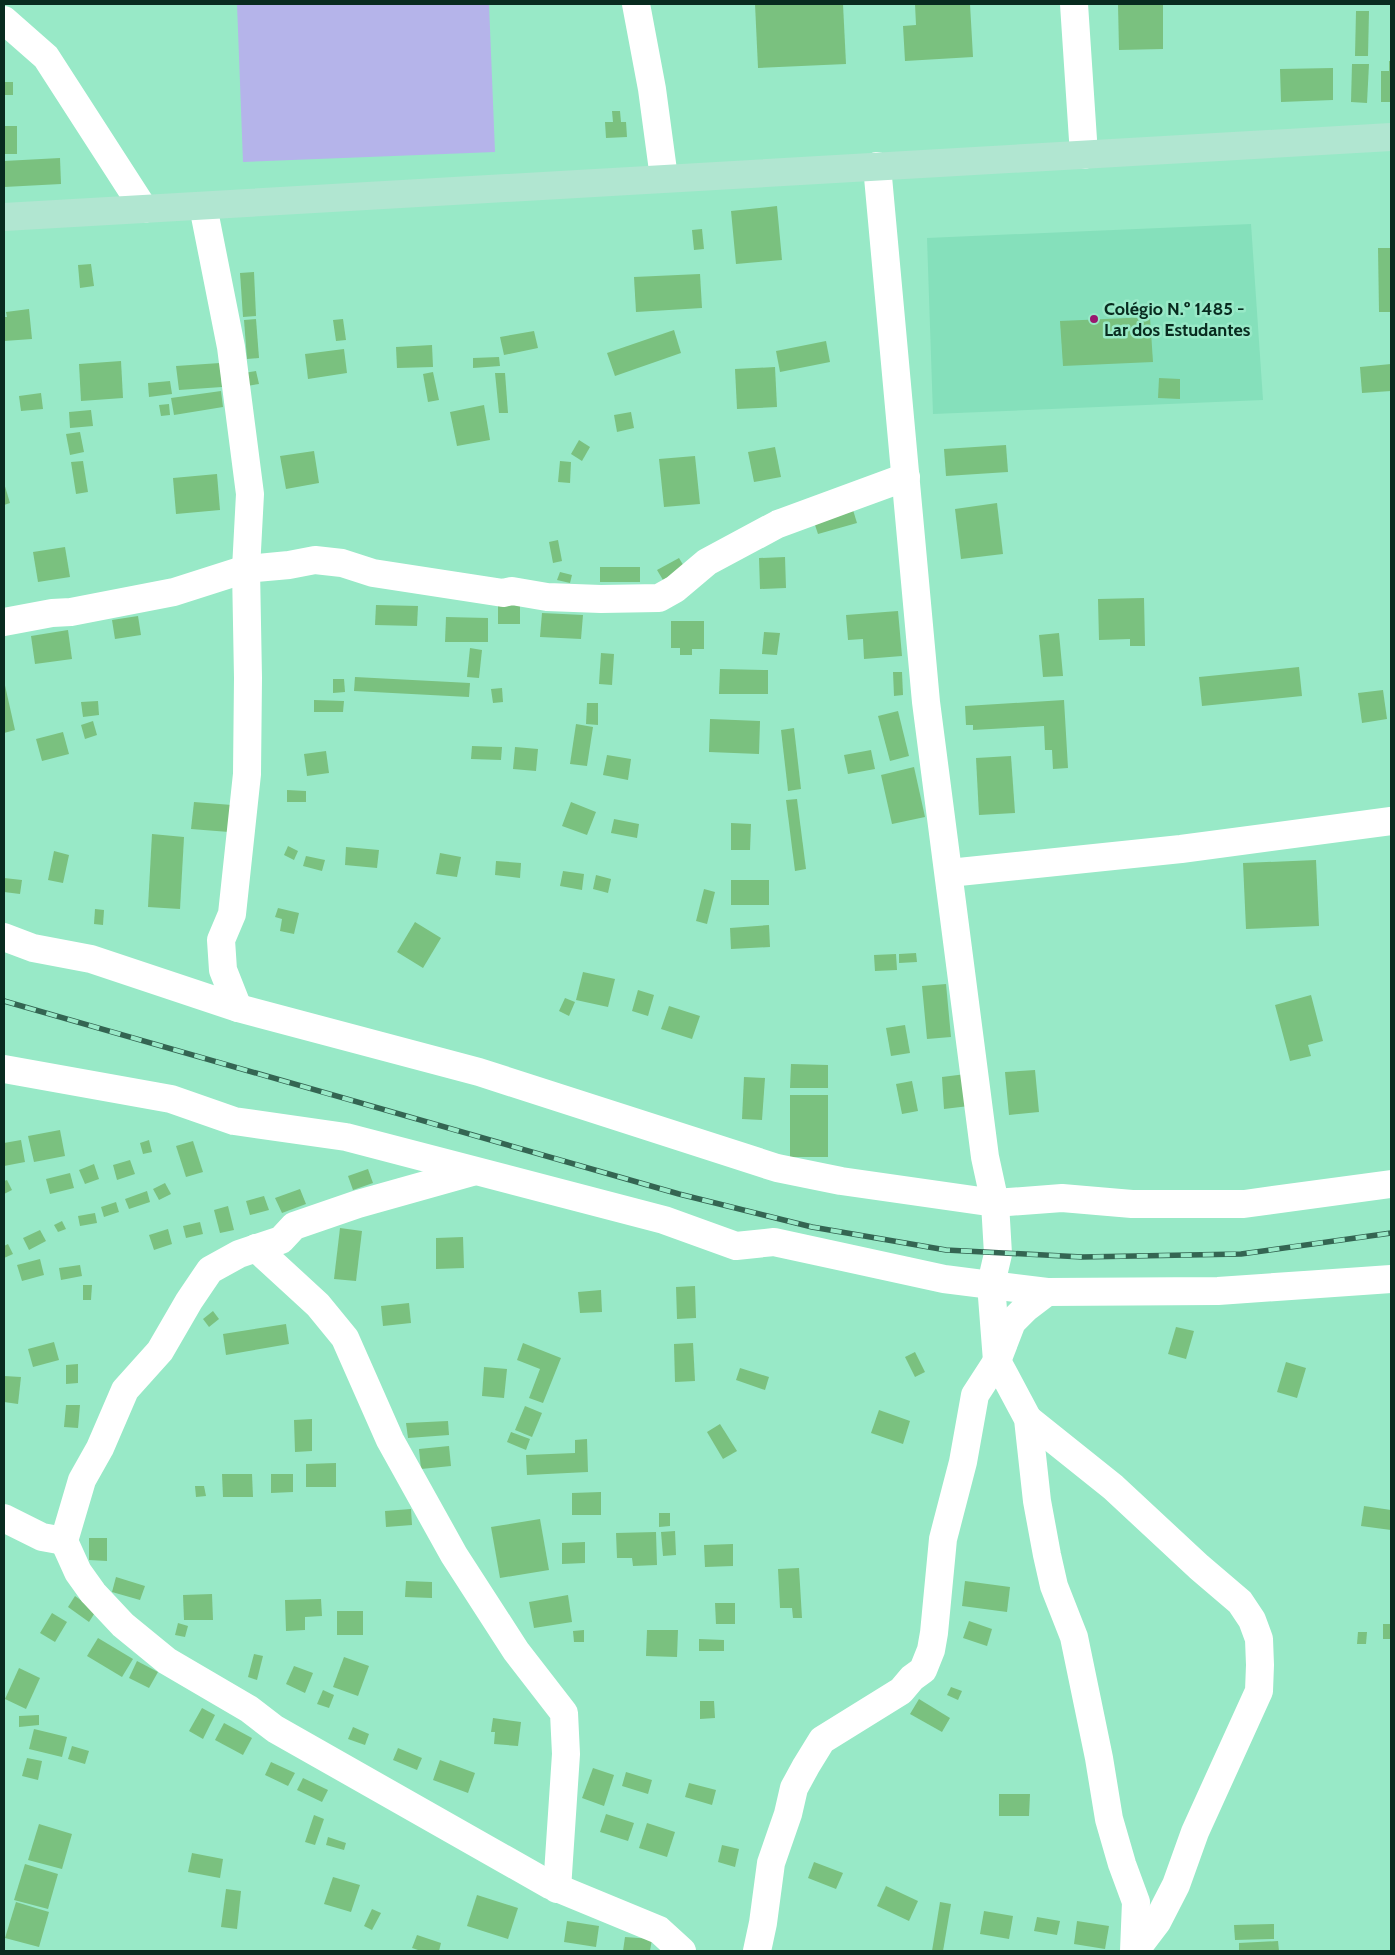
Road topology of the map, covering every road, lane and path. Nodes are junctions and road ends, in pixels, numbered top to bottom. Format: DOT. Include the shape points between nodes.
graph roads {
  1 [pos="636,4"];
  2 [pos="1074,4"];
  3 [pos="4,20"];
  4 [pos="1391,137"];
  5 [pos="1084,155"];
  6 [pos="878,166"];
  7 [pos="664,178"];
  8 [pos="203,206"];
  9 [pos="144,209"];
  10 [pos="4,217"];
  11 [pos="906,477"];
  12 [pos="246,569"];
  13 [pos="4,622"];
  14 [pos="1391,821"];
  15 [pos="949,873"];
  16 [pos="4,938"];
  17 [pos="238,1008"];
  18 [pos="4,1069"];
  19 [pos="472,1172"];
  20 [pos="1391,1184"];
  21 [pos="995,1203"];
  22 [pos="256,1248"];
  23 [pos="1391,1279"];
  24 [pos="990,1284"];
  25 [pos="1047,1292"];
  26 [pos="997,1361"];
  27 [pos="1028,1419"];
  28 [pos="4,1518"];
  29 [pos="64,1541"];
  30 [pos="557,1889"];
  31 [pos="682,1951"];
  32 [pos="758,1951"];
  33 [pos="1135,1951"];
  1 -- 7 [label="street"];
  2 -- 5 [label="street"];
  3 -- 9 [label="street" via="46,57"];
  4 -- 5 [label="main road"];
  5 -- 6 [label="main road"];
  6 -- 7 [label="main road"];
  6 -- 11 [label="street"];
  7 -- 8 [label="main road"];
  8 -- 9 [label="main road"];
  8 -- 12 [label="street" via="231,348 250,494"];
  9 -- 10 [label="main road"];
  11 -- 12 [label="street" via="778,524 707,562 659,598 601,599 512,591 503,593 315,560"];
  11 -- 15 [label="street" via="926,702"];
  12 -- 13 [label="street" via="174,592"];
  12 -- 17 [label="street" via="247,774 232,914 221,940 222,970"];
  14 -- 15 [label="street" via="1181,849"];
  15 -- 21 [label="street" via="985,1158"];
  16 -- 17 [label="street" via="33,948 91,959"];
  17 -- 21 [label="street" via="478,1072 777,1168 841,1181"];
  18 -- 19 [label="street" via="171,1099 234,1121 346,1137"];
  19 -- 22 [label="street" via="294,1226 281,1240"];
  19 -- 24 [label="street" via="664,1220 736,1246 774,1242 944,1279"];
  20 -- 21 [label="street" via="1244,1204 1132,1204 1062,1198"];
  21 -- 24 [label="street" via="998,1254"];
  22 -- 29 [label="street" via="210,1270 160,1351 125,1390 82,1480"];
  22 -- 30 [label="street" via="318,1304 345,1338 390,1440 454,1555 516,1651 564,1713 566,1754"];
  23 -- 25 [label="street" via="1218,1291"];
  24 -- 25 [label="street"];
  24 -- 26 [label="street"];
  25 -- 26 [label="street" via="1012,1322"];
  26 -- 27 [label="street"];
  26 -- 32 [label="street" via="975,1395 963,1462 943,1539 938,1608 931,1650 923,1670 901,1691 822,1740 806,1766 794,1788 771,1863"];
  27 -- 33 [label="street" via="1047,1555 1054,1586 1074,1637 1109,1818 1136,1902"];
  27 -- 33 [label="street" via="1113,1487 1240,1602 1259,1639 1259,1691 1195,1832 1176,1885 1157,1922"];
  28 -- 29 [label="street" via="42,1537"];
  29 -- 30 [label="street" via="78,1572 93,1593 123,1625 167,1661 249,1709 275,1730"];
  30 -- 31 [label="street" via="659,1930"];
}
